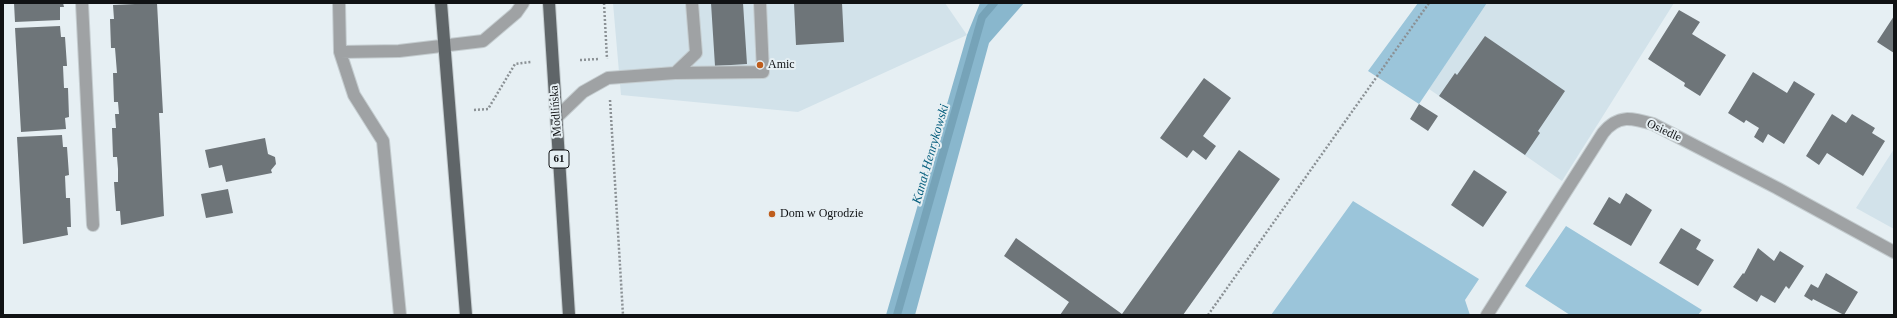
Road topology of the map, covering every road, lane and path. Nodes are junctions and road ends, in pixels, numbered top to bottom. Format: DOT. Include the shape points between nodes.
graph roads {
  1 [pos="82,3"];
  2 [pos="339,3"];
  3 [pos="441,3"];
  4 [pos="523,3"];
  5 [pos="549,3"];
  6 [pos="604,3"];
  7 [pos="692,3"];
  8 [pos="760,3"];
  9 [pos="1429,3"];
  10 [pos="445,46"];
  11 [pos="340,52"];
  12 [pos="607,59"];
  13 [pos="580,60"];
  14 [pos="531,62"];
  15 [pos="676,72"];
  16 [pos="608,78"];
  17 [pos="474,110"];
  18 [pos="557,117"];
  19 [pos="93,225"];
  20 [pos="1894,252"];
  21 [pos="400,315"];
  22 [pos="466,315"];
  23 [pos="569,315"];
  24 [pos="623,315"];
  25 [pos="1208,315"];
  26 [pos="1487,315"];
  1 -- 19 [label="street"];
  2 -- 11 [label="street"];
  3 -- 10 [label="main road"];
  4 -- 10 [label="street" via="516,13 483,41"];
  5 -- 18 [label="main road, Modlińska / 61"];
  6 -- 12 [label="path"];
  7 -- 15 [label="street" via="696,53"];
  8 -- 15 [label="street" via="763,72"];
  9 -- 25 [label="path"];
  10 -- 11 [label="street" via="399,51"];
  10 -- 22 [label="main road"];
  11 -- 21 [label="street" via="354,95 383,141"];
  12 -- 13 [label="path"];
  12 -- 16 [label="path"];
  14 -- 17 [label="path" via="515,64 488,109"];
  15 -- 16 [label="street"];
  16 -- 18 [label="street" via="583,92"];
  16 -- 24 [label="path"];
  18 -- 23 [label="main road, Modlińska / 61"];
  20 -- 26 [label="street, Osiedle" via="1653,124 1631,118 1622,119 1614,122 1603,133"];
}
